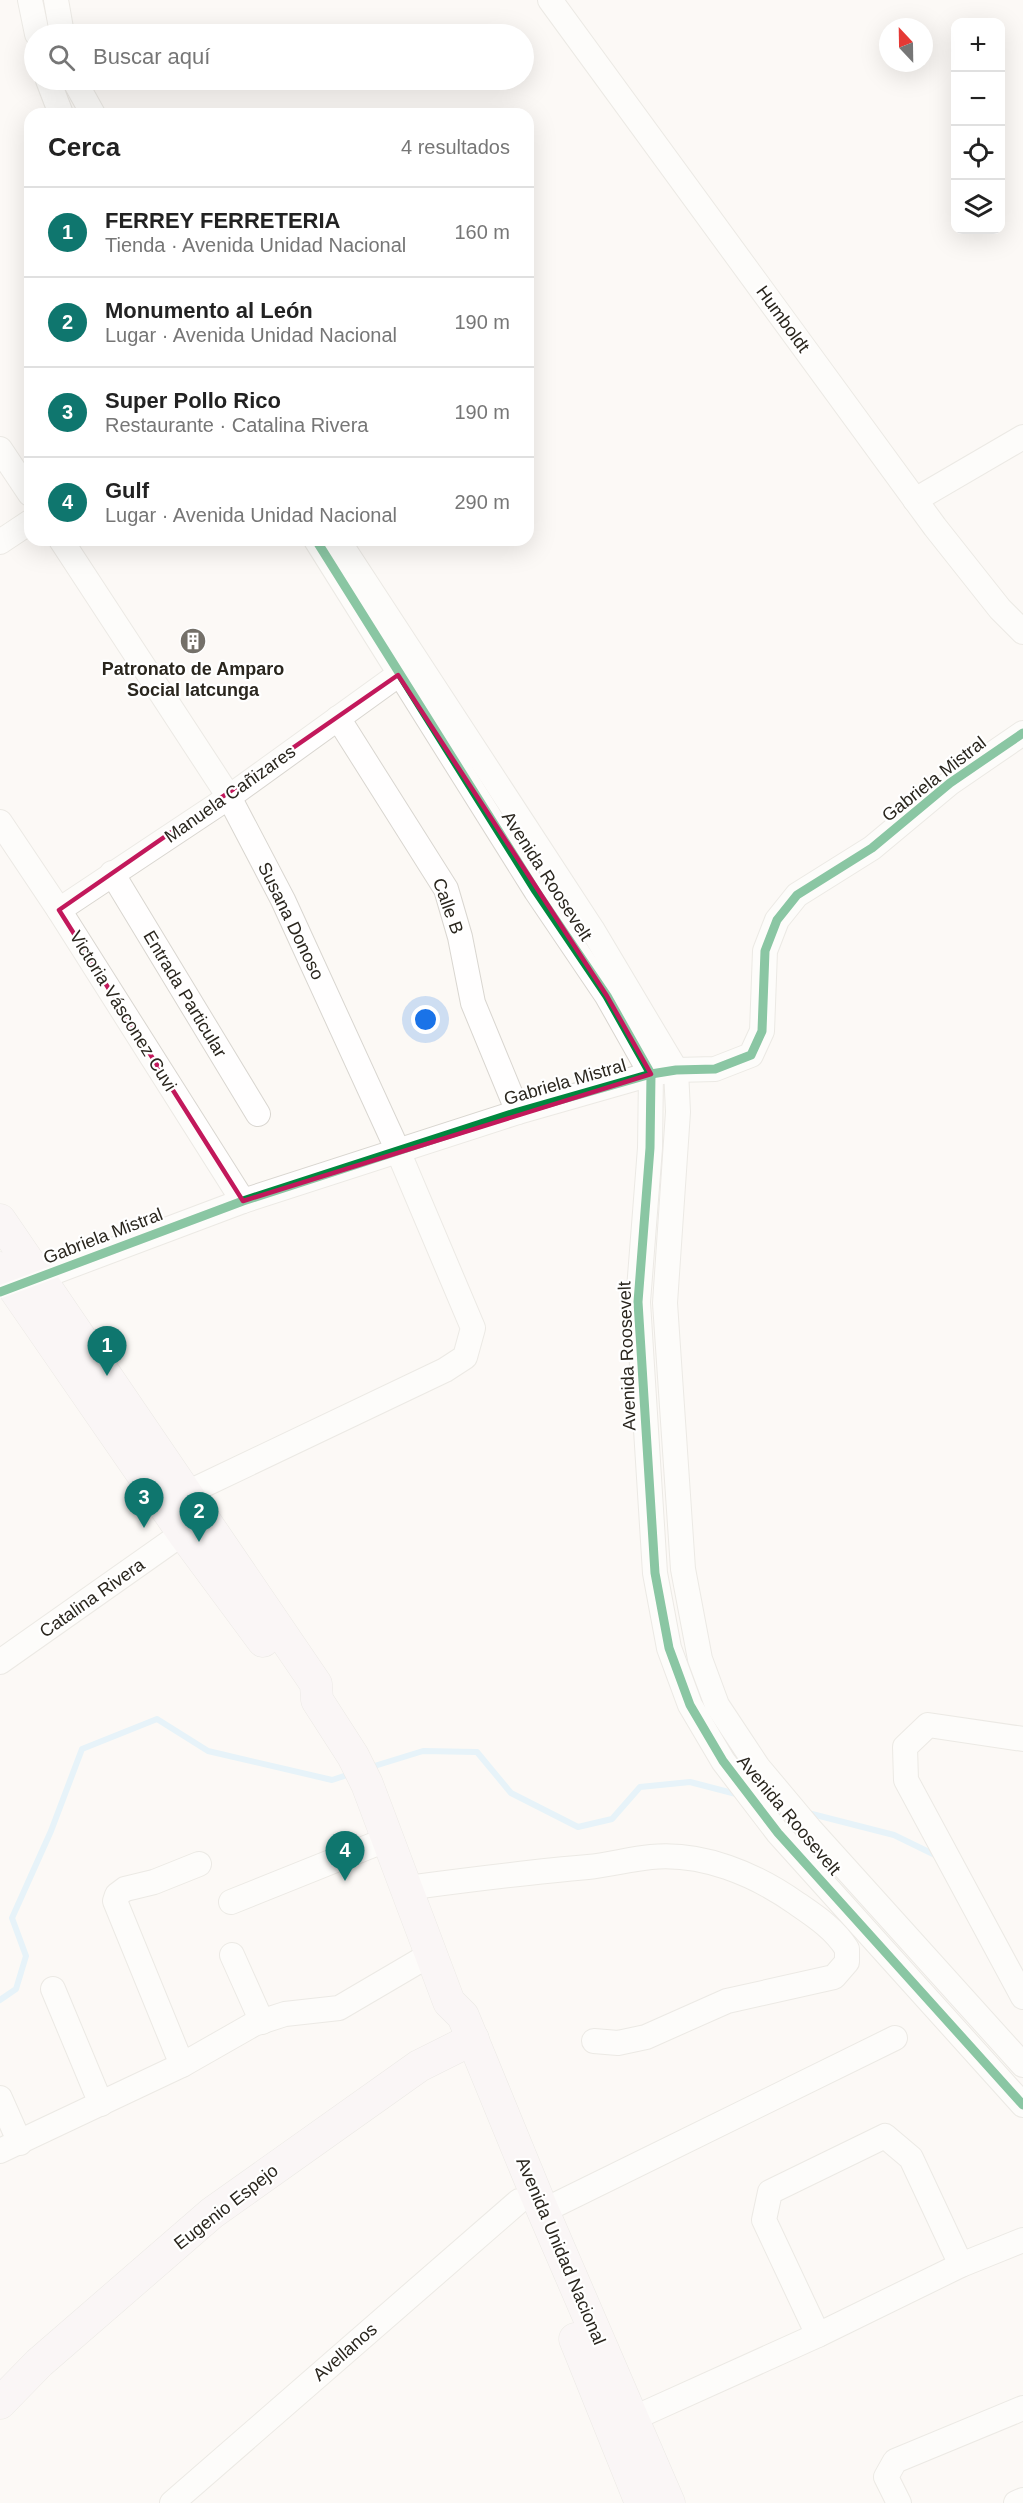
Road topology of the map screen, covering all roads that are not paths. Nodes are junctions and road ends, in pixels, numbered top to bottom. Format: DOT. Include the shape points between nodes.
graph roads {
  1 [pos="30,0"];
  2 [pos="56,0"];
  3 [pos="550,0"];
  4 [pos="35,24"];
  5 [pos="60,24"];
  6 [pos="52,90"];
  7 [pos="80,90"];
  8 [pos="59,108"];
  9 [pos="90,108"];
  10 [pos="1023,437"];
  11 [pos="0,449"];
  12 [pos="24,485"];
  13 [pos="915,500"];
  14 [pos="24,526"];
  15 [pos="0,542"];
  16 [pos="65,546"];
  17 [pos="320,546"];
  18 [pos="342,546"];
  19 [pos="1023,632"];
  20 [pos="398,675"];
  21 [pos="338,718"];
  22 [pos="1023,733"];
  23 [pos="229,797"];
  24 [pos="0,822"];
  25 [pos="111,873"];
  26 [pos="59,910"];
  27 [pos="676,1070"];
  28 [pos="651,1074"];
  29 [pos="518,1112"];
  30 [pos="258,1114"];
  31 [pos="398,1151"];
  32 [pos="243,1201"];
  33 [pos="0,1220"];
  34 [pos="13,1281"];
  35 [pos="187,1493"];
  36 [pos="183,1533"];
  37 [pos="0,1662"];
  38 [pos="317,1700"];
  39 [pos="1023,1739"];
  40 [pos="383,1827"];
  41 [pos="199,1864"];
  42 [pos="406,1888"];
  43 [pos="231,1902"];
  44 [pos="232,1954"];
  45 [pos="431,1954"];
  46 [pos="52,1989"];
  47 [pos="1023,1996"];
  48 [pos="262,2022"];
  49 [pos="895,2038"];
  50 [pos="594,2042"];
  51 [pos="462,2044"];
  52 [pos="1021,2063"];
  53 [pos="182,2066"];
  54 [pos="1001,2079"];
  55 [pos="0,2098"];
  56 [pos="101,2104"];
  57 [pos="1023,2105"];
  58 [pos="10,2147"];
  59 [pos="531,2206"];
  60 [pos="1023,2240"];
  61 [pos="961,2265"];
  62 [pos="818,2335"];
  63 [pos="0,2403"];
  64 [pos="1023,2408"];
  65 [pos="632,2419"];
  66 [pos="180,2500"];
  67 [pos="1023,2500"];
  68 [pos="641,2503"];
  69 [pos="669,2503"];
  70 [pos="899,2503"];
  71 [pos="1016,2503"];
  1 -- 4 [label="street"];
  2 -- 5 [label="street"];
  3 -- 13 [label="street, Humboldt"];
  6 -- 8 [label="street"];
  7 -- 9 [label="street"];
  10 -- 13 [label="street"];
  11 -- 12 [label="street"];
  13 -- 19 [label="street, Humboldt" via="1000,609"];
  14 -- 15 [label="street"];
  16 -- 23 [label="street, Susana Donoso"];
  17 -- 20 [label="street, Avenida Roosevelt"];
  18 -- 27 [label="street, Avenida Roosevelt" via="598,938"];
  20 -- 21 [label="street, Manuela Cañizares"];
  20 -- 28 [label="street, Avenida Roosevelt" via="607,996"];
  21 -- 23 [label="street, Manuela Cañizares"];
  21 -- 29 [label="street, Calle B" via="446,889 473,1003"];
  22 -- 27 [label="street, Gabriela Mistral" via="951,783 872,848 797,895 777,920 765,951 762,1031 751,1055 715,1069"];
  23 -- 25 [label="street, Manuela Cañizares"];
  23 -- 31 [label="street, Susana Donoso" via="283,900"];
  24 -- 26 [label="street, Victoria Vásconez Cuvi"];
  25 -- 26 [label="street, Manuela Cañizares"];
  25 -- 30 [label="street, Entrada Particular"];
  26 -- 32 [label="street, Victoria Vásconez Cuvi"];
  27 -- 28 [label="street, Gabriela Mistral"];
  27 -- 52 [label="street, Avenida Roosevelt" via="678,1112 665,1303 683,1569 700,1659 717,1705 758,1767"];
  28 -- 29 [label="street, Gabriela Mistral"];
  28 -- 54 [label="street, Avenida Roosevelt" via="650,1148 638,1302 655,1573 669,1648 690,1705 723,1761 778,1833"];
  29 -- 31 [label="street, Gabriela Mistral"];
  31 -- 32 [label="street, Gabriela Mistral"];
  31 -- 35 [label="street, Susana Donoso" via="473,1328 465,1357"];
  32 -- 34 [label="street, Gabriela Mistral"];
  33 -- 34 [label="main road, Avenida Unidad Nacional"];
  34 -- 35 [label="main road, Avenida Unidad Nacional"];
  34 -- 36 [label="main road, Avenida Unidad Nacional"];
  35 -- 38 [label="main road, Avenida Unidad Nacional" via="316,1684"];
  36 -- 37 [label="street, Catalina Rivera"];
  36 -- 38 [label="main road, Avenida Unidad Nacional" via="303,1694"];
  38 -- 40 [label="main road, Avenida Unidad Nacional" via="353,1756"];
  39 -- 47 [label="street" via="928,1725 905,1747 906,1780"];
  40 -- 42 [label="main road, Avenida Unidad Nacional"];
  40 -- 43 [label="street"];
  41 -- 53 [label="street" via="125,1889 115,1901"];
  42 -- 45 [label="main road, Avenida Unidad Nacional"];
  42 -- 50 [label="street" via="653,1857 684,1859 728,1868 768,1884 815,1915 847,1949 847,1962 834,1977 727,2001 646,2037 618,2043"];
  44 -- 48 [label="street"];
  45 -- 48 [label="street" via="339,2008 285,2014"];
  45 -- 51 [label="main road, Avenida Unidad Nacional" via="449,2002 444,2025"];
  46 -- 56 [label="street"];
  48 -- 53 [label="street"];
  49 -- 59 [label="street, Avellanos"];
  51 -- 59 [label="main road, Avenida Unidad Nacional"];
  51 -- 63 [label="main road, Eugenio Espejo" via="420,2066 212,2213 39,2363"];
  52 -- 54 [label="street"];
  53 -- 56 [label="street"];
  54 -- 57 [label="street, Avenida Roosevelt"];
  55 -- 58 [label="street"];
  56 -- 58 [label="street"];
  59 -- 65 [label="main road, Avenida Unidad Nacional"];
  59 -- 66 [label="street, Avellanos"];
  59 -- 68 [label="main road, Avenida Unidad Nacional"];
  60 -- 61 [label="street"];
  61 -- 62 [label="street"];
  61 -- 62 [label="street" via="911,2157 885,2136 770,2192 764,2220"];
  62 -- 65 [label="street"];
  64 -- 70 [label="street" via="895,2461 886,2477"];
  65 -- 69 [label="main road, Avenida Unidad Nacional"];
  67 -- 71 [label="street"];
}
